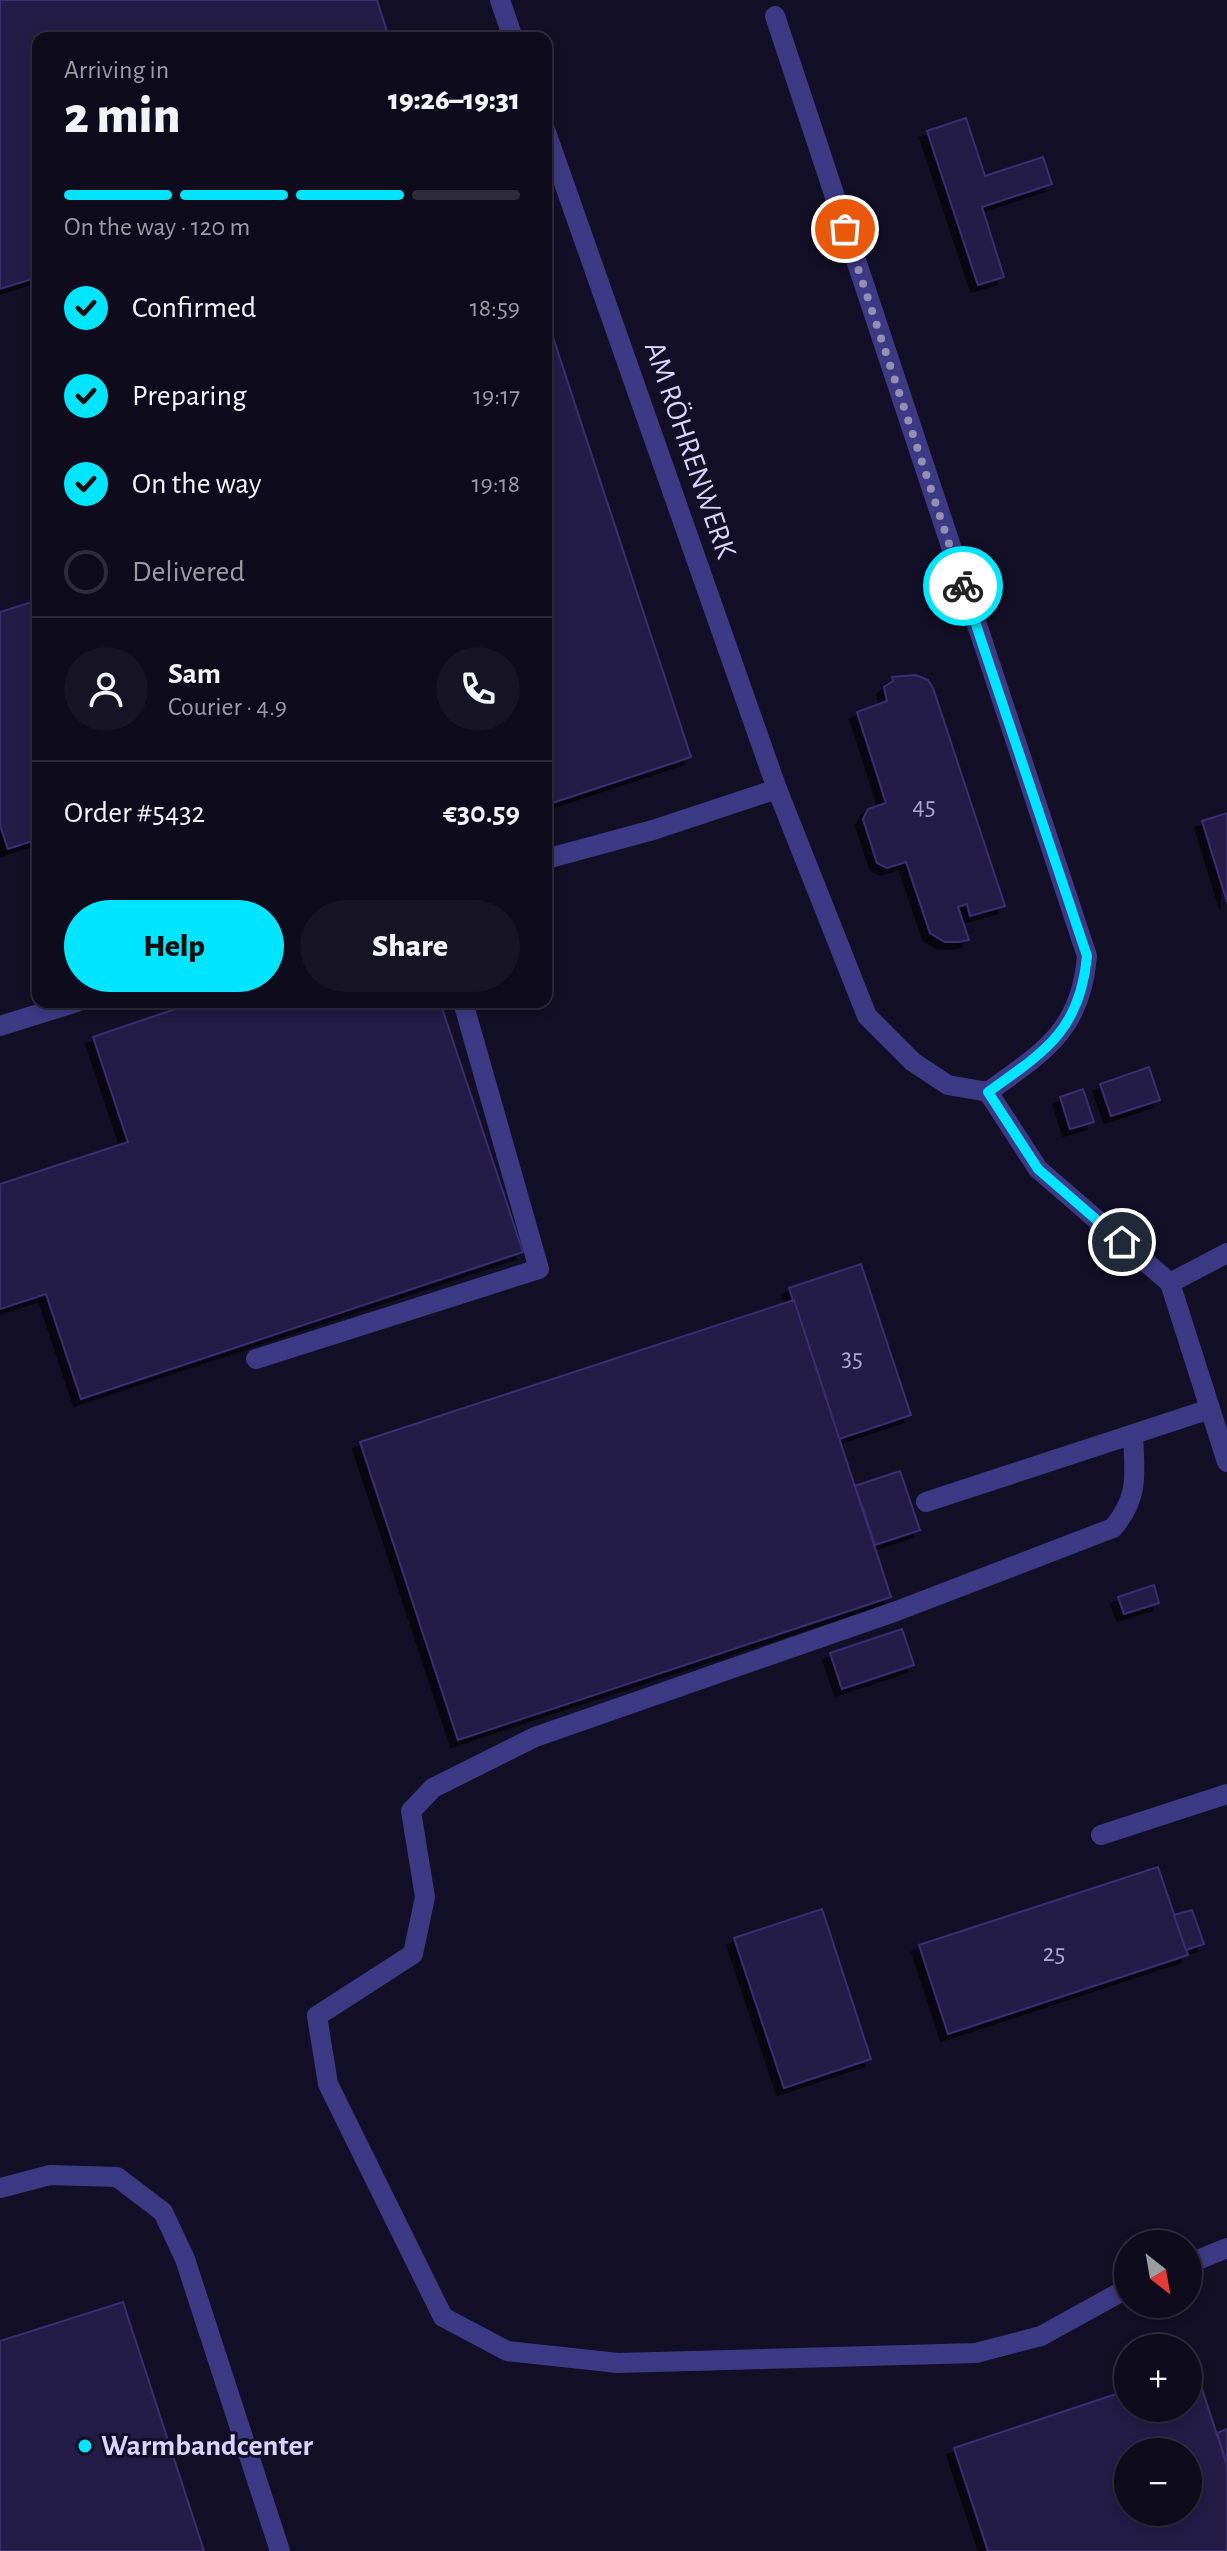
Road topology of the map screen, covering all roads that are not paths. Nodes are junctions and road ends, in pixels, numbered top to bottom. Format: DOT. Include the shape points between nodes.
graph roads {
  1 [pos="500,0"];
  2 [pos="775,16"];
  3 [pos="511,32"];
  4 [pos="552,149"];
  5 [pos="777,789"];
  6 [pos="552,857"];
  7 [pos="58,1008"];
  8 [pos="465,1008"];
  9 [pos="0,1026"];
  10 [pos="988,1092"];
  11 [pos="1227,1253"];
  12 [pos="1170,1283"];
  13 [pos="256,1359"];
  14 [pos="1210,1409"];
  15 [pos="1133,1436"];
  16 [pos="1227,1462"];
  17 [pos="926,1502"];
  18 [pos="1227,1794"];
  19 [pos="1101,1835"];
  20 [pos="0,2188"];
  21 [pos="1227,2248"];
  22 [pos="1202,2258"];
  23 [pos="1114,2296"];
  24 [pos="280,2551"];
  1 -- 3 [label="street"];
  2 -- 10 [label="street" via="1087,956 1084,991 1066,1029"];
  4 -- 5 [label="street, AM RÖHRENWERK"];
  5 -- 6 [label="street"];
  5 -- 10 [label="street, AM RÖHRENWERK" via="867,1016 913,1062 948,1085"];
  7 -- 9 [label="street"];
  8 -- 13 [label="street" via="539,1269"];
  10 -- 12 [label="street" via="1038,1169"];
  11 -- 12 [label="street"];
  12 -- 14 [label="street"];
  14 -- 15 [label="street"];
  14 -- 16 [label="street"];
  15 -- 17 [label="street"];
  15 -- 23 [label="street" via="1136,1479 1129,1509 1113,1528 894,1612 535,1737 433,1788 411,1811 425,1897 413,1954 317,2016 328,2084 443,2317 507,2351 618,2363 976,2353 1041,2336"];
  18 -- 19 [label="street"];
  20 -- 24 [label="street" via="50,2175 117,2177 163,2212 185,2259"];
  21 -- 22 [label="street"];
}
